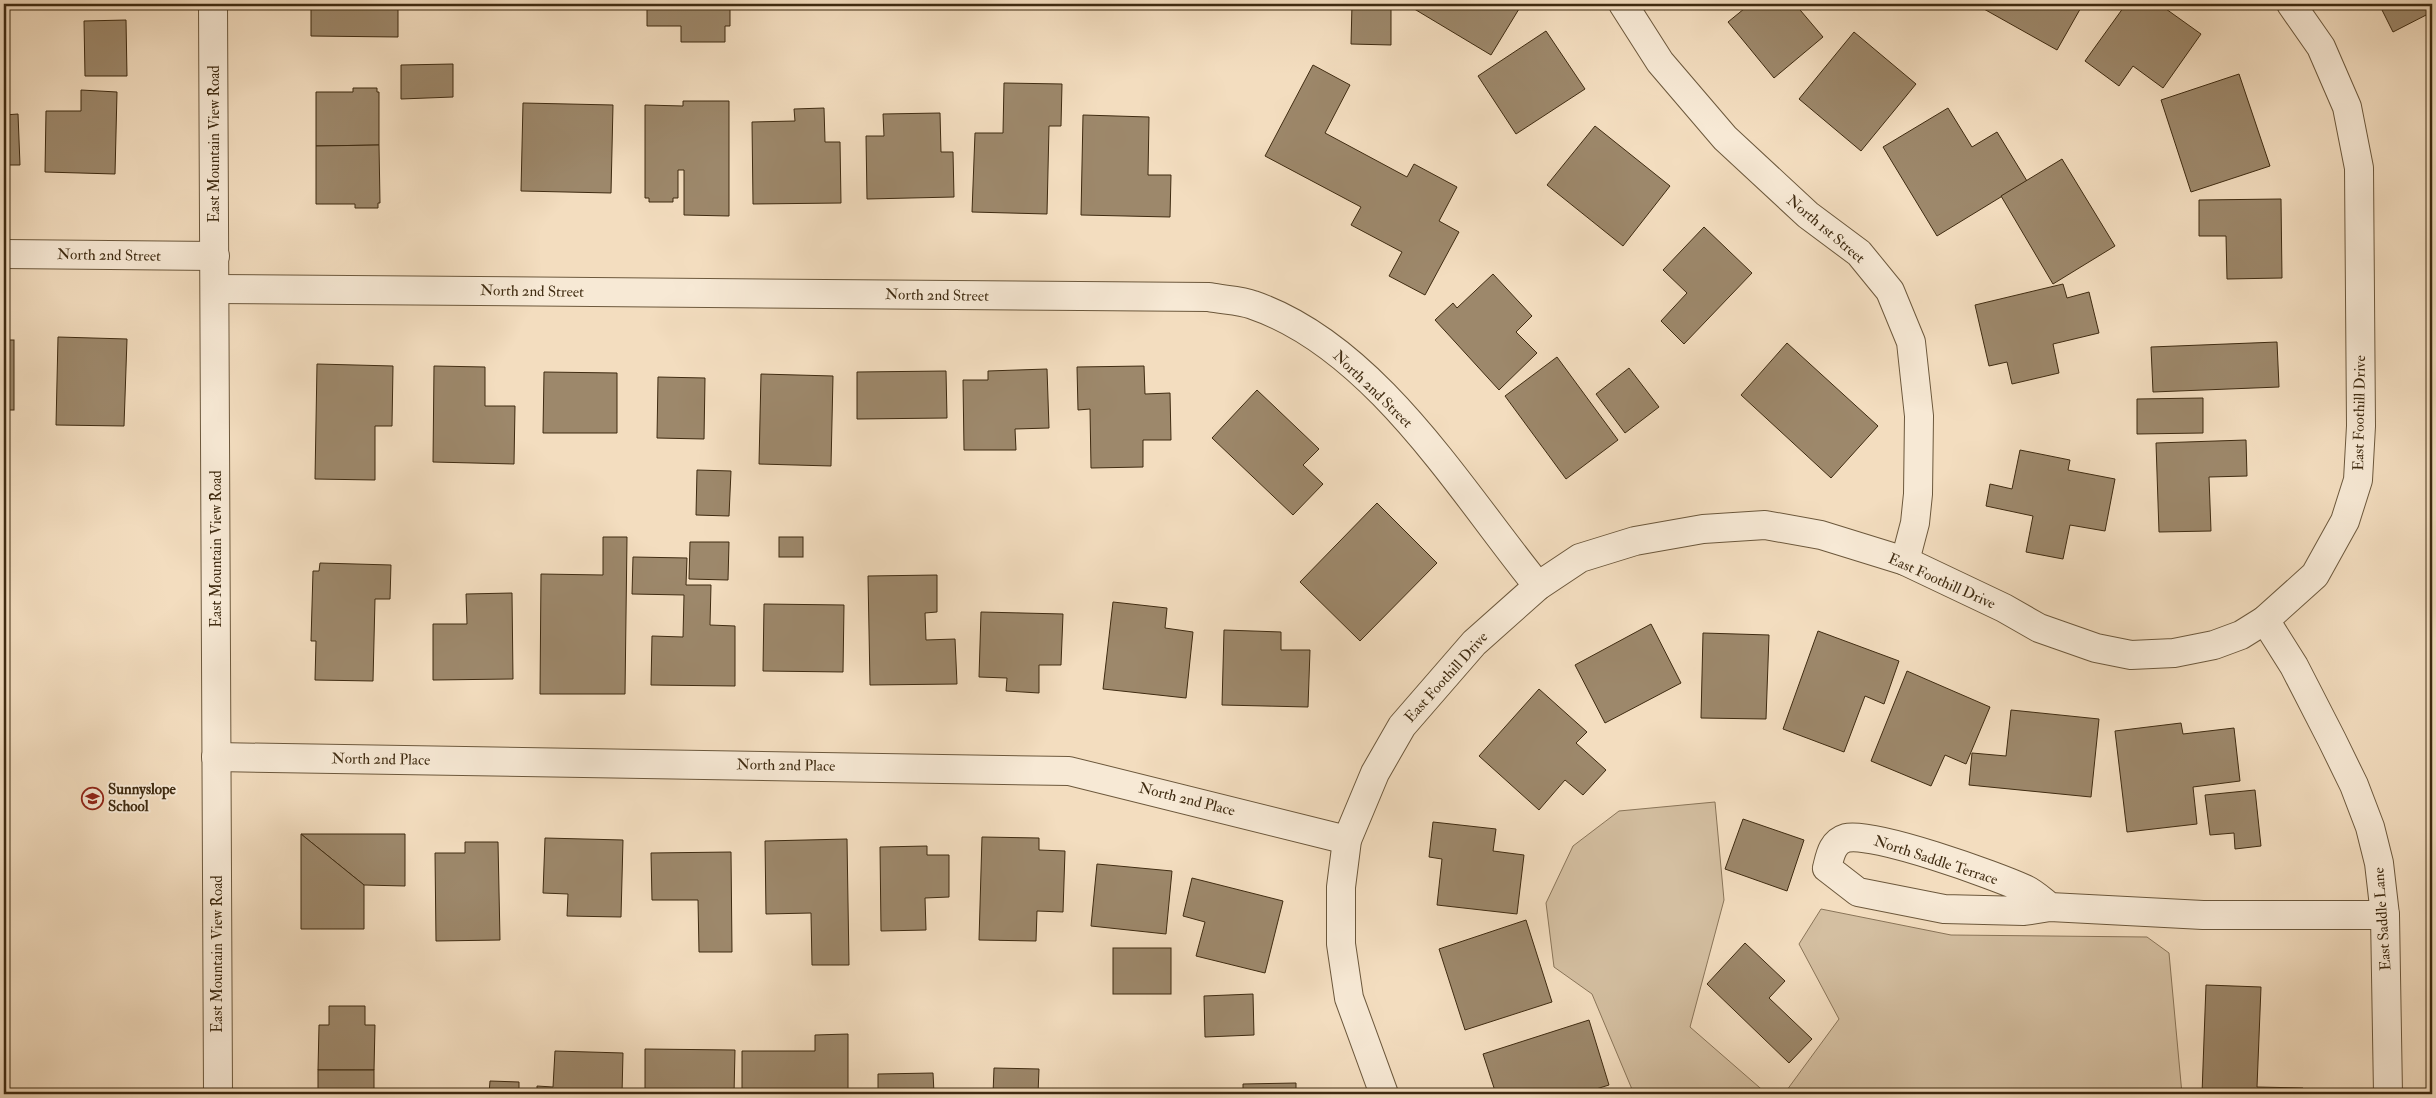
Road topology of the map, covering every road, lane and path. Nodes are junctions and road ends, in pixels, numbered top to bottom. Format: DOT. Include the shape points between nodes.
graph roads {
  1 [pos="213,4"];
  2 [pos="1623,4"];
  3 [pos="2291,4"];
  4 [pos="4,254"];
  5 [pos="214,256"];
  6 [pos="214,288"];
  7 [pos="1905,561"];
  8 [pos="1538,586"];
  9 [pos="2265,620"];
  10 [pos="216,757"];
  11 [pos="1347,840"];
  12 [pos="2050,907"];
  13 [pos="2385,915"];
  14 [pos="218,1094"];
  15 [pos="1384,1094"];
  16 [pos="2388,1094"];
  1 -- 5 [label="street, East Mountain View Road"];
  2 -- 7 [label="street, North 1st Street" via="1660,62 1725,138 1808,215 1859,253 1890,291 1911,342 1919,416 1918,494 1915,524"];
  3 -- 9 [label="street, East Foothill Drive" via="2321,47 2347,107 2359,168 2361,426 2358,480 2345,521 2315,575"];
  4 -- 5 [label="street, North 2nd Street"];
  5 -- 6 [label="street, East Mountain View Road"];
  6 -- 8 [label="street, North 2nd Street" via="1209,298 1253,305 1305,329 1345,358 1376,387 1429,444"];
  6 -- 10 [label="street, East Mountain View Road"];
  7 -- 8 [label="street, East Foothill Drive" via="1821,535 1765,525 1703,529 1635,541 1580,558"];
  7 -- 9 [label="street, East Foothill Drive" via="2039,628 2096,648 2131,655 2174,653 2214,645 2241,635"];
  8 -- 11 [label="street, East Foothill Drive" via="1474,643 1402,726 1375,773"];
  9 -- 13 [label="street, East Saddle Lane" via="2294,666 2354,785 2370,826 2379,863"];
  10 -- 11 [label="street, North 2nd Place" via="1061,770"];
  10 -- 14 [label="street, East Mountain View Road"];
  11 -- 15 [label="street, East Foothill Drive" via="1341,887 1341,944 1349,998"];
  12 -- 12 [label="street, North Saddle Terrace" via="2027,890 1929,854 1862,836 1845,838 1831,849 1827,868 1858,892 1944,909 2024,911"];
  12 -- 13 [label="street, North Saddle Terrace" via="2203,915"];
  13 -- 16 [label="street, East Saddle Lane"];
}
